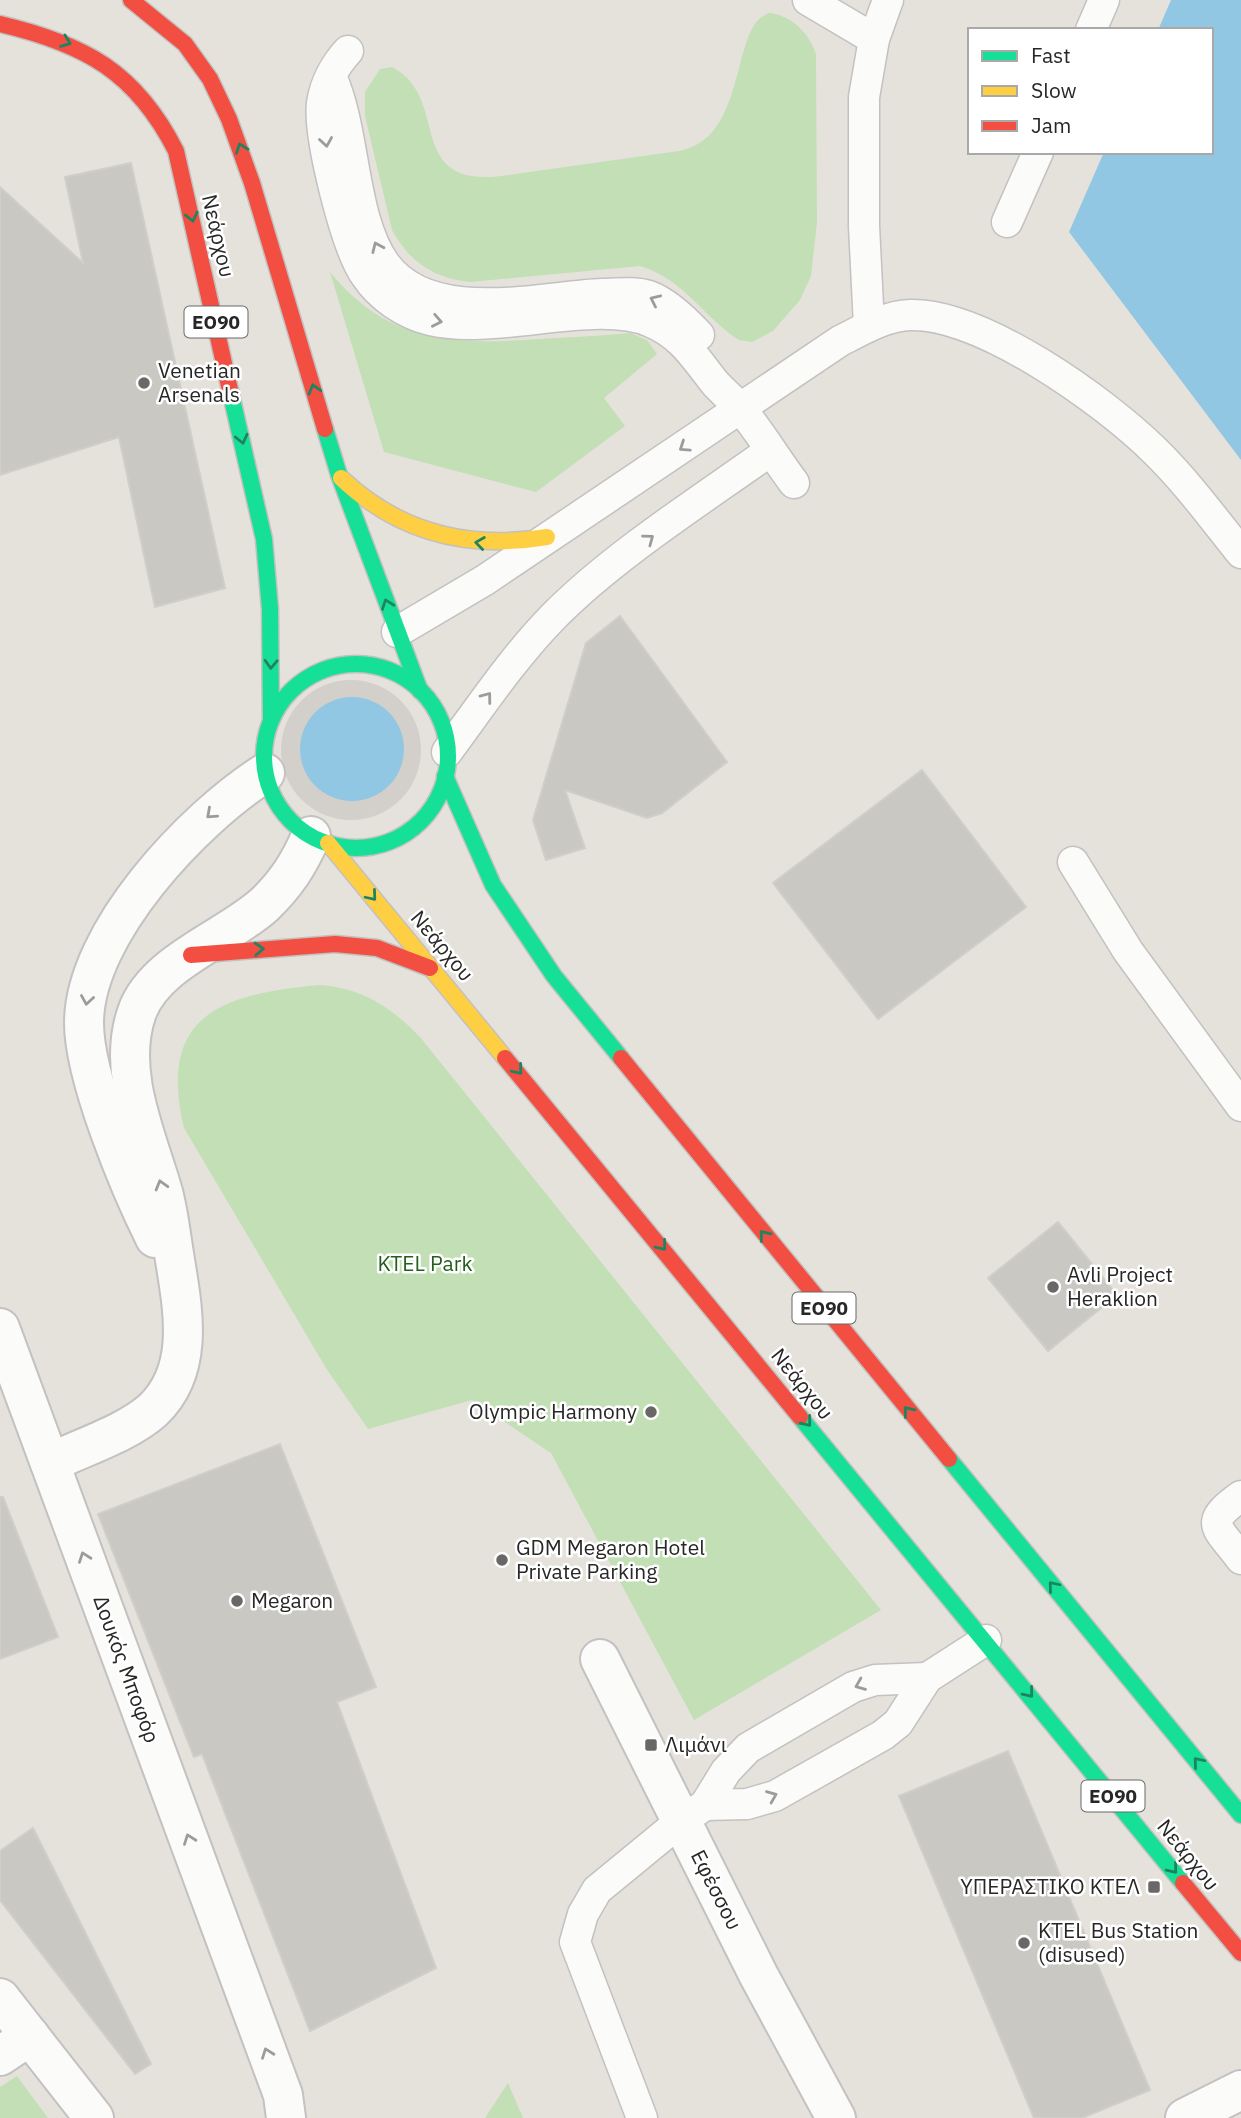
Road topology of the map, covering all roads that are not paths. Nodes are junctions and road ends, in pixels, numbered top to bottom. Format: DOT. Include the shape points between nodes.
graph roads {
  1 [pos="131,0"];
  2 [pos="808,0"];
  3 [pos="888,0"];
  4 [pos="1104,0"];
  5 [pos="0,24"];
  6 [pos="1092,28"];
  7 [pos="874,39"];
  8 [pos="340,63"];
  9 [pos="1037,154"];
  10 [pos="1007,222"];
  11 [pos="869,326"];
  12 [pos="740,408"];
  13 [pos="770,451"];
  14 [pos="339,475"];
  15 [pos="794,483"];
  16 [pos="547,537"];
  17 [pos="1241,553"];
  18 [pos="397,632"];
  19 [pos="420,691"];
  20 [pos="271,720"];
  21 [pos="265,773"];
  22 [pos="444,773"];
  23 [pos="320,840"];
  24 [pos="1073,862"];
  25 [pos="191,955"];
  26 [pos="436,971"];
  27 [pos="1241,1106"];
  28 [pos="178,1276"];
  29 [pos="0,1328"];
  30 [pos="50,1462"];
  31 [pos="1241,1496"];
  32 [pos="1241,1559"];
  33 [pos="986,1640"];
  34 [pos="600,1659"];
  35 [pos="927,1678"];
  36 [pos="693,1813"];
  37 [pos="1241,1815"];
  38 [pos="1241,1953"];
  39 [pos="0,1998"];
  40 [pos="15,2046"];
  41 [pos="1241,2090"];
  42 [pos="94,2118"];
  43 [pos="286,2118"];
  44 [pos="642,2118"];
  45 [pos="836,2118"];
  46 [pos="1185,2118"];
  14 -- 1 [label="main road, ΕΟ90, one-way" via="229,119 210,79 185,44"];
  2 -- 7 [label="lane"];
  3 -- 7 [label="lane"];
  4 -- 6 [label="lane"];
  5 -- 20 [label="main road, Νεάρχου / ΕΟ90, one-way" via="61,40 103,61 154,109 176,151 264,539 271,608"];
  7 -- 11 [label="lane" via="864,97"];
  8 -- 12 [label="lane" via="361,196 377,249 402,280 431,297 460,302 615,294 651,297 711,347"];
  9 -- 10 [label="lane"];
  11 -- 12 [label="lane"];
  11 -- 17 [label="lane" via="908,315 950,321 1039,364 1111,413 1155,451"];
  12 -- 13 [label="lane"];
  12 -- 16 [label="lane, one-way"];
  13 -- 15 [label="lane"];
  22 -- 13 [label="lane, one-way" via="507,671 567,604"];
  16 -- 14 [label="main road, one-way" via="495,545 426,531 375,507"];
  18 -- 14 [label="main road, ΕΟ90, one-way"];
  16 -- 18 [label="lane"];
  18 -- 19 [label="main road, ΕΟ90"];
  19 -- 20 [label="main road, ΕΟ90" via="388,670 338,666 303,681 284,698"];
  19 -- 22 [label="main road, ΕΟ90" via="440,719"];
  20 -- 21 [label="main road, ΕΟ90" via="264,747"];
  21 -- 23 [label="main road, ΕΟ90" via="277,803 298,828"];
  21 -- 28 [label="street, one-way" via="228,799 168,857 116,929 88,990 84,1034 105,1116 145,1217"];
  22 -- 23 [label="main road" via="423,819 385,843 362,848"];
  37 -- 22 [label="main road, ΕΟ90, one-way" via="554,976 493,885"];
  23 -- 25 [label="street" via="263,906"];
  23 -- 26 [label="main road, Νεάρχου / ΕΟ90, one-way"];
  24 -- 27 [label="lane" via="1128,951"];
  25 -- 26 [label="main road, one-way" via="335,944 377,948"];
  28 -- 25 [label="street, one-way" via="163,1194 137,1104 130,1047 137,1012 150,987"];
  26 -- 33 [label="main road, Νεάρχου / ΕΟ90, one-way"];
  28 -- 30 [label="street" via="183,1342 176,1375 164,1397 133,1423"];
  29 -- 30 [label="street, Δουκός Μποφόρ"];
  43 -- 30 [label="street, Δουκός Μποφόρ, one-way" via="283,2095"];
  31 -- 32 [label="lane" via="1219,1512 1216,1525"];
  33 -- 35 [label="lane"];
  33 -- 38 [label="main road, Νεάρχου / ΕΟ90, one-way"];
  34 -- 36 [label="street, Εφέσσου"];
  36 -- 35 [label="lane, one-way" via="762,1800 823,1769 898,1723"];
  35 -- 36 [label="lane, one-way" via="875,1680 853,1687 748,1748"];
  36 -- 44 [label="lane" via="597,1890 583,1914 575,1942"];
  36 -- 45 [label="street, Εφέσσου" via="759,1976"];
  39 -- 40 [label="street"];
  40 -- 42 [label="street"];
  41 -- 46 [label="street"];
}
